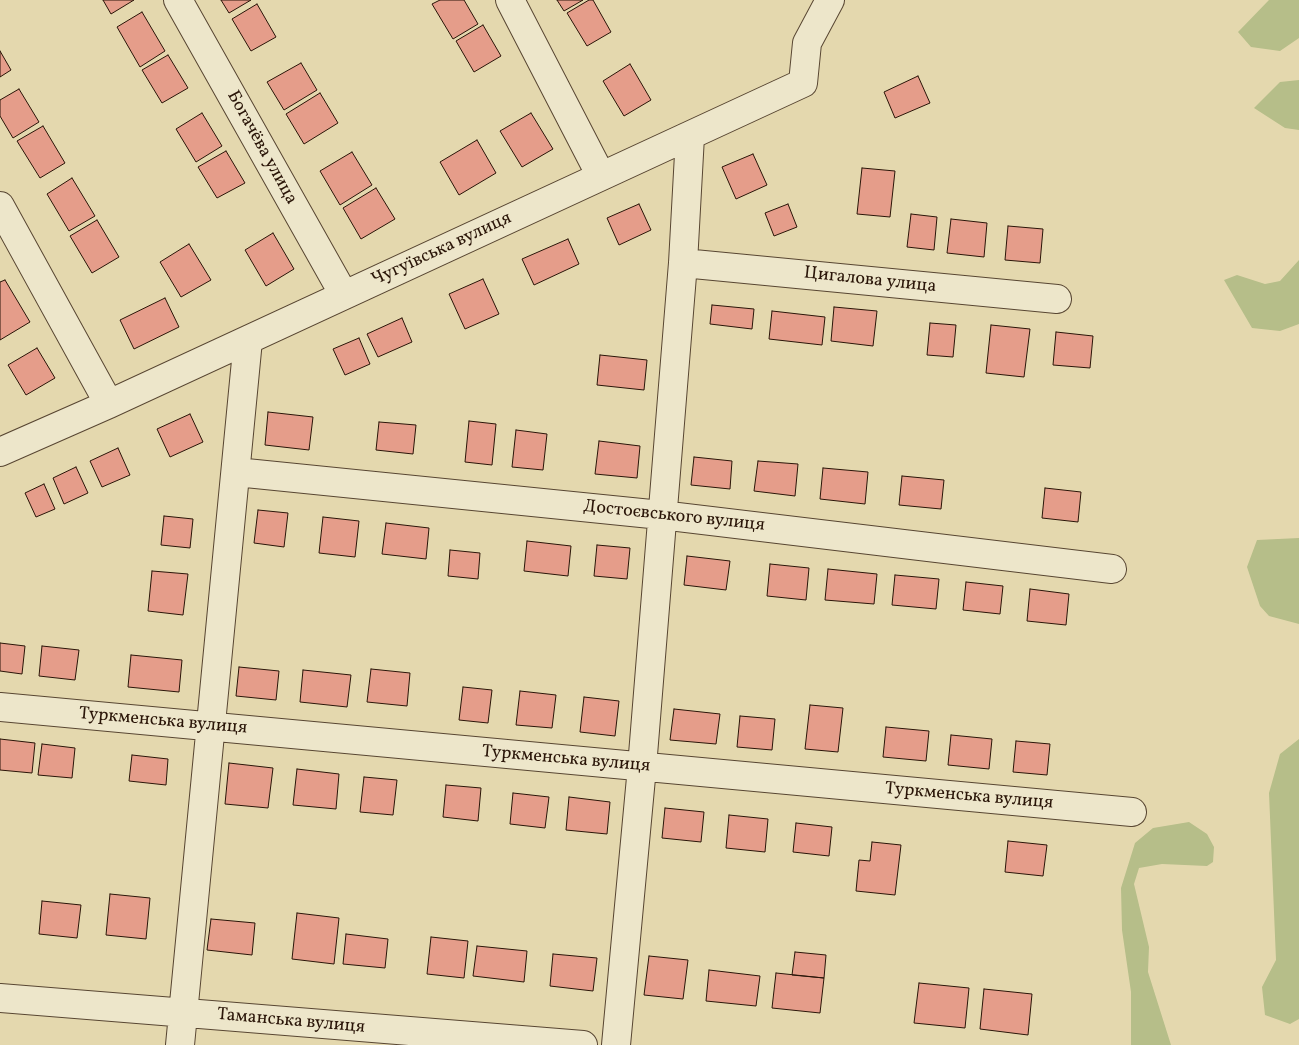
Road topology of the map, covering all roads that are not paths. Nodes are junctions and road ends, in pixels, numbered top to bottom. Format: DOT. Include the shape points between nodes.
graph roads {
  1 [pos="178,0"];
  2 [pos="510,0"];
  3 [pos="830,0"];
  4 [pos="690,136"];
  5 [pos="601,176"];
  6 [pos="0,206"];
  7 [pos="683,263"];
  8 [pos="344,295"];
  9 [pos="1057,299"];
  10 [pos="248,340"];
  11 [pos="108,404"];
  12 [pos="0,452"];
  13 [pos="236,472"];
  14 [pos="661,515"];
  15 [pos="1112,569"];
  16 [pos="0,707"];
  17 [pos="211,727"];
  18 [pos="642,767"];
  19 [pos="1132,812"];
  20 [pos="0,998"];
  21 [pos="184,1013"];
  22 [pos="180,1045"];
  23 [pos="583,1045"];
  24 [pos="616,1045"];
  1 -- 8 [label="street, Богачёва улица"];
  2 -- 5 [label="street"];
  3 -- 4 [label="street, Чугуївська вулиця" via="807,43 803,83"];
  4 -- 5 [label="street, Чугуївська вулиця"];
  4 -- 7 [label="street"];
  5 -- 8 [label="street, Чугуївська вулиця"];
  6 -- 11 [label="street"];
  7 -- 9 [label="street, Цигалова улица"];
  7 -- 14 [label="street"];
  8 -- 10 [label="street, Чугуївська вулиця"];
  10 -- 11 [label="street, Чугуївська вулиця"];
  10 -- 13 [label="street"];
  11 -- 12 [label="street, Чугуївська вулиця"];
  13 -- 14 [label="street, Достоєвського вулиця"];
  13 -- 17 [label="street"];
  14 -- 15 [label="street, Достоєвського вулиця"];
  14 -- 18 [label="street"];
  16 -- 17 [label="street, Туркменська вулиця"];
  17 -- 18 [label="street, Туркменська вулиця"];
  17 -- 21 [label="street"];
  18 -- 19 [label="street, Туркменська вулиця"];
  18 -- 24 [label="street"];
  20 -- 21 [label="street, Таманська вулиця"];
  21 -- 22 [label="street"];
  21 -- 23 [label="street, Таманська вулиця"];
}
